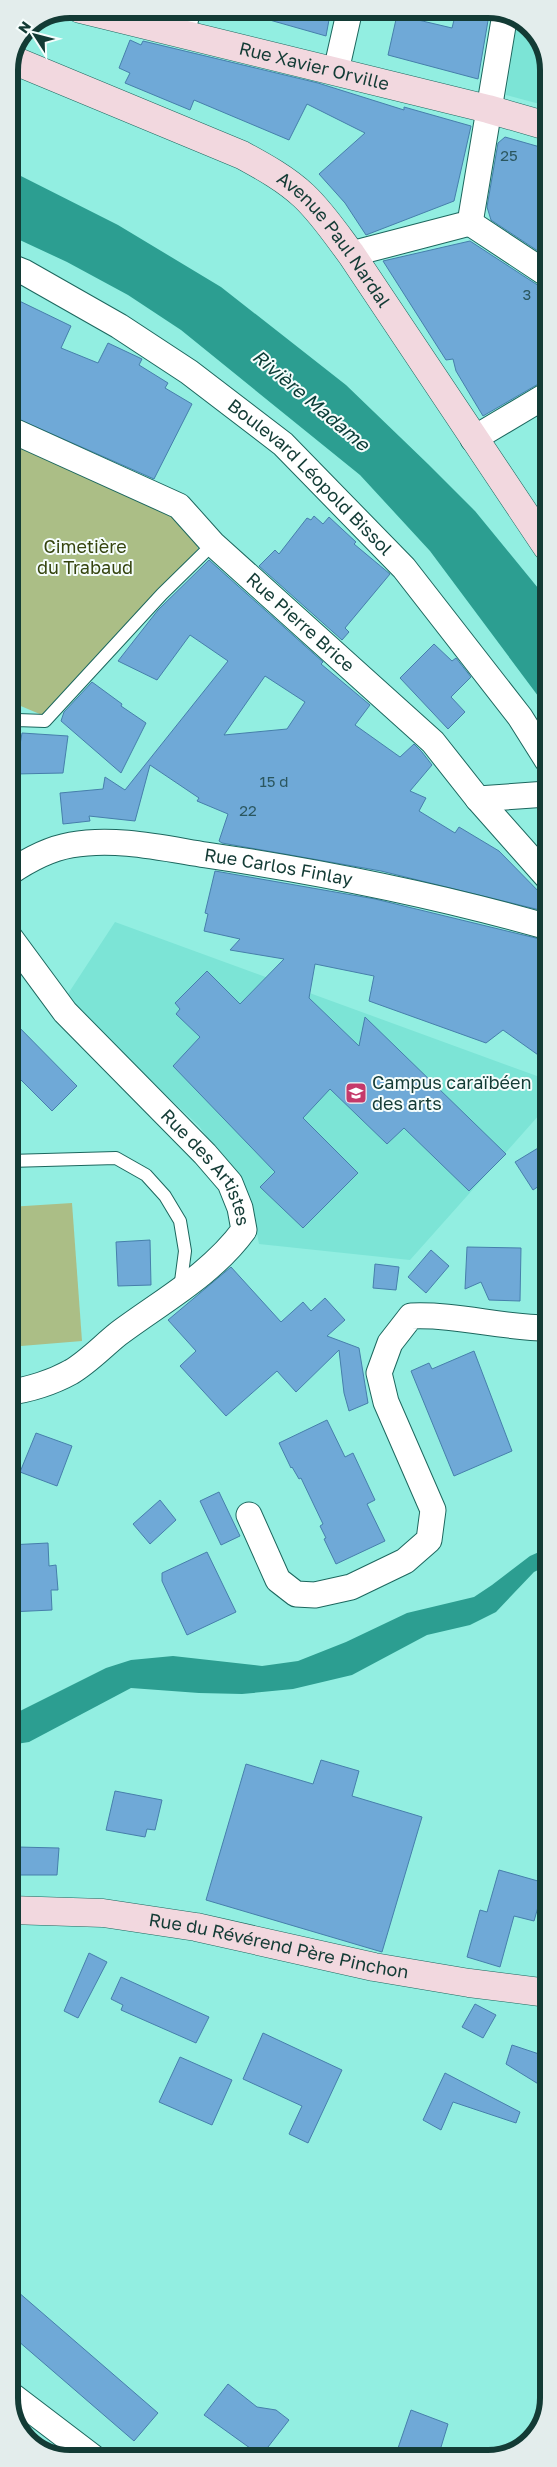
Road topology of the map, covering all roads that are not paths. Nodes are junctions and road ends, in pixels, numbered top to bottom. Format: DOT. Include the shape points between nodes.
graph roads {
  1 [pos="159,18"];
  2 [pos="348,18"];
  3 [pos="504,20"];
  4 [pos="185,21"];
  5 [pos="19,62"];
  6 [pos="336,71"];
  7 [pos="488,108"];
  8 [pos="540,124"];
  9 [pos="470,222"];
  10 [pos="351,254"];
  11 [pos="540,269"];
  12 [pos="18,270"];
  13 [pos="540,399"];
  14 [pos="18,433"];
  15 [pos="473,439"];
  16 [pos="540,537"];
  17 [pos="213,544"];
  18 [pos="18,720"];
  19 [pos="540,748"];
  20 [pos="540,795"];
  21 [pos="478,799"];
  22 [pos="18,865"];
  23 [pos="540,869"];
  24 [pos="540,925"];
  25 [pos="18,948"];
  26 [pos="18,1161"];
  27 [pos="180,1292"];
  28 [pos="540,1328"];
  29 [pos="18,1391"];
  30 [pos="250,1515"];
  31 [pos="18,1910"];
  32 [pos="540,1992"];
  33 [pos="18,2400"];
  34 [pos="82,2449"];
  1 -- 4 [label="main road, Rue Xavier Orville"];
  2 -- 6 [label="street"];
  3 -- 7 [label="street"];
  4 -- 6 [label="main road, Rue Xavier Orville"];
  5 -- 10 [label="main road, Avenue Paul Nardal" via="251,160 276,174 323,216"];
  6 -- 7 [label="main road, Rue Xavier Orville"];
  7 -- 8 [label="main road, Rue Xavier Orville"];
  7 -- 9 [label="street"];
  9 -- 10 [label="street"];
  9 -- 11 [label="street"];
  10 -- 15 [label="main road, Avenue Paul Nardal"];
  12 -- 19 [label="street, Boulevard Léopold Bissol" via="118,326 188,372 283,444 404,568 520,717"];
  13 -- 15 [label="street"];
  14 -- 17 [label="street, Rue Pierre Brice" via="179,506"];
  15 -- 16 [label="main road, Avenue Paul Nardal"];
  17 -- 18 [label="lane" via="162,594 45,721"];
  17 -- 21 [label="street, Rue Pierre Brice" via="433,742"];
  20 -- 21 [label="street"];
  21 -- 23 [label="street, Rue Pierre Brice"];
  22 -- 24 [label="street, Rue Carlos Finlay" via="71,845 134,844 398,890"];
  25 -- 27 [label="street, Rue des Artistes" via="65,1012 172,1119 230,1183 244,1230 233,1246"];
  26 -- 27 [label="lane" via="116,1158 146,1174 165,1196 180,1222 184,1251"];
  27 -- 29 [label="street, Rue des Artistes" via="70,1372"];
  28 -- 30 [label="street" via="438,1315 411,1316 390,1343 379,1373 386,1402 433,1510 429,1540 405,1561 351,1587 314,1595 296,1594 278,1580"];
  31 -- 32 [label="main road, Rue du Révérend Père Pinchon" via="103,1913 178,1924 374,1967"];
  33 -- 34 [label="street"];
}
